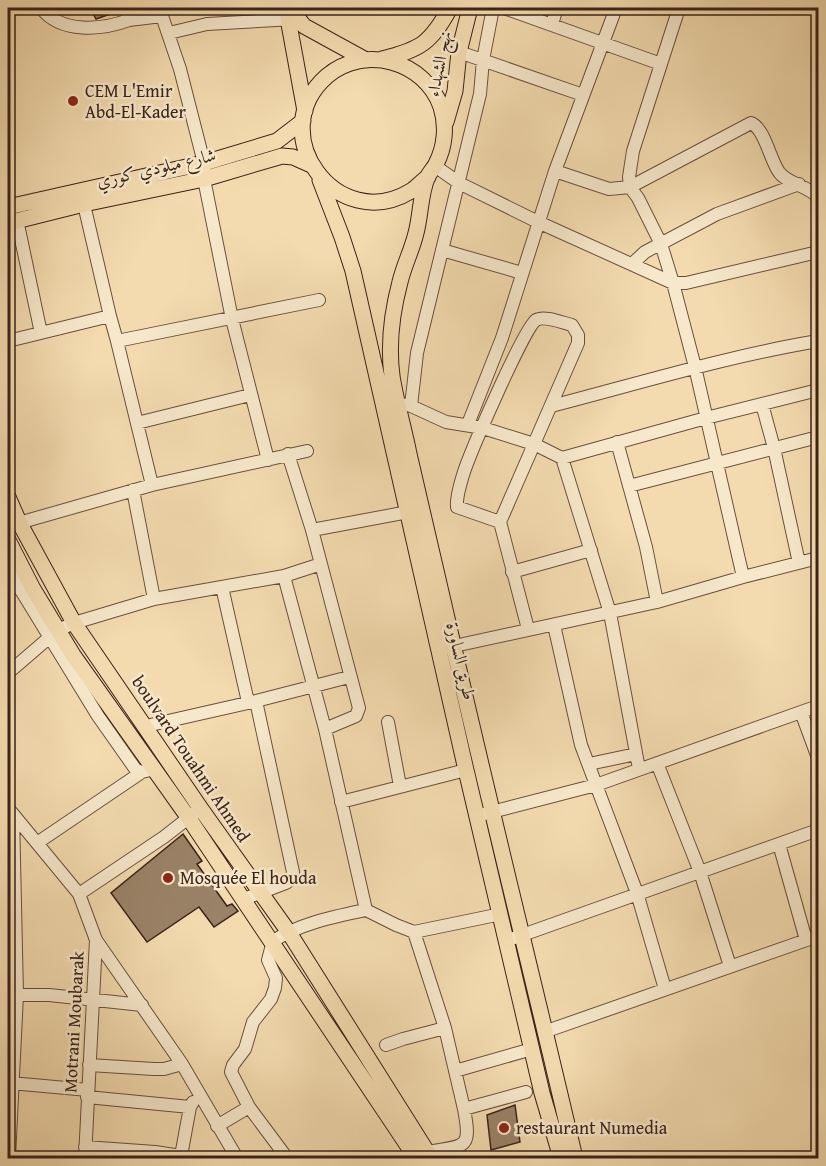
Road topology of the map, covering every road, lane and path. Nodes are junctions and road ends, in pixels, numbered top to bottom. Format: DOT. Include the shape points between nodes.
graph roads {
  1 [pos="42,8"];
  2 [pos="450,8"];
  3 [pos="470,8"];
  4 [pos="493,8"];
  5 [pos="504,8"];
  6 [pos="557,8"];
  7 [pos="616,8"];
  8 [pos="679,8"];
  9 [pos="290,13"];
  10 [pos="128,14"];
  11 [pos="552,24"];
  12 [pos="169,33"];
  13 [pos="603,42"];
  14 [pos="459,52"];
  15 [pos="374,59"];
  16 [pos="483,60"];
  17 [pos="661,64"];
  18 [pos="583,95"];
  19 [pos="304,116"];
  20 [pos="445,128"];
  21 [pos="204,162"];
  22 [pos="314,170"];
  23 [pos="431,171"];
  24 [pos="555,171"];
  25 [pos="204,179"];
  26 [pos="459,183"];
  27 [pos="798,184"];
  28 [pos="630,188"];
  29 [pos="82,197"];
  30 [pos="819,197"];
  31 [pos="8,207"];
  32 [pos="12,221"];
  33 [pos="538,222"];
  34 [pos="661,244"];
  35 [pos="442,250"];
  36 [pos="819,252"];
  37 [pos="632,264"];
  38 [pos="522,273"];
  39 [pos="673,283"];
  40 [pos="319,300"];
  41 [pos="110,316"];
  42 [pos="232,318"];
  43 [pos="41,333"];
  44 [pos="8,341"];
  45 [pos="117,341"];
  46 [pos="819,341"];
  47 [pos="694,367"];
  48 [pos="819,390"];
  49 [pos="250,395"];
  50 [pos="404,404"];
  51 [pos="762,404"];
  52 [pos="551,406"];
  53 [pos="706,418"];
  54 [pos="137,423"];
  55 [pos="468,424"];
  56 [pos="483,428"];
  57 [pos="819,437"];
  58 [pos="617,442"];
  59 [pos="534,444"];
  60 [pos="774,448"];
  61 [pos="307,451"];
  62 [pos="288,454"];
  63 [pos="562,458"];
  64 [pos="268,460"];
  65 [pos="716,463"];
  66 [pos="152,485"];
  67 [pos="629,486"];
  68 [pos="133,490"];
  69 [pos="8,497"];
  70 [pos="408,512"];
  71 [pos="500,522"];
  72 [pos="13,524"];
  73 [pos="312,530"];
  74 [pos="8,540"];
  75 [pos="591,550"];
  76 [pos="819,558"];
  77 [pos="799,562"];
  78 [pos="321,564"];
  79 [pos="8,569"];
  80 [pos="512,572"];
  81 [pos="284,576"];
  82 [pos="743,577"];
  83 [pos="222,587"];
  84 [pos="154,599"];
  85 [pos="657,603"];
  86 [pos="610,613"];
  87 [pos="74,623"];
  88 [pos="554,625"];
  89 [pos="528,629"];
  90 [pos="54,634"];
  91 [pos="445,648"];
  92 [pos="8,673"];
  93 [pos="350,677"];
  94 [pos="315,686"];
  95 [pos="252,702"];
  96 [pos="819,706"];
  97 [pos="801,712"];
  98 [pos="388,722"];
  99 [pos="146,726"];
  100 [pos="325,729"];
  101 [pos="636,754"];
  102 [pos="819,758"];
  103 [pos="657,763"];
  104 [pos="589,764"];
  105 [pos="639,769"];
  106 [pos="149,770"];
  107 [pos="466,771"];
  108 [pos="596,785"];
  109 [pos="400,786"];
  110 [pos="341,802"];
  111 [pos="10,811"];
  112 [pos="493,812"];
  113 [pos="195,813"];
  114 [pos="477,815"];
  115 [pos="819,830"];
  116 [pos="37,843"];
  117 [pos="779,844"];
  118 [pos="700,872"];
  119 [pos="260,892"];
  120 [pos="637,893"];
  121 [pos="79,894"];
  122 [pos="244,899"];
  123 [pos="366,910"];
  124 [pos="501,914"];
  125 [pos="288,931"];
  126 [pos="414,932"];
  127 [pos="819,936"];
  128 [pos="515,938"];
  129 [pos="96,940"];
  130 [pos="806,940"];
  131 [pos="273,941"];
  132 [pos="730,966"];
  133 [pos="13,970"];
  134 [pos="665,989"];
  135 [pos="17,995"];
  136 [pos="92,999"];
  137 [pos="142,1005"];
  138 [pos="445,1028"];
  139 [pos="543,1032"];
  140 [pos="386,1045"];
  141 [pos="532,1049"];
  142 [pos="182,1064"];
  143 [pos="89,1065"];
  144 [pos="455,1071"];
  145 [pos="11,1083"];
  146 [pos="559,1090"];
  147 [pos="526,1092"];
  148 [pos="199,1093"];
  149 [pos="542,1093"];
  150 [pos="88,1094"];
  151 [pos="190,1107"];
  152 [pos="249,1107"];
  153 [pos="464,1108"];
  154 [pos="217,1126"];
  155 [pos="85,1153"];
  156 [pos="155,1155"];
  157 [pos="419,1156"];
  158 [pos="181,1157"];
  159 [pos="9,1158"];
  160 [pos="237,1158"];
  161 [pos="287,1158"];
  162 [pos="561,1158"];
  163 [pos="574,1158"];
  1 -- 10 [label="street" via="58,22 92,27 116,25"];
  2 -- 15 [label="main road, نهج الشهداء" via="440,27 413,51"];
  3 -- 14 [label="main road, نهج الشهداء"];
  4 -- 16 [label="street"];
  5 -- 11 [label="street"];
  6 -- 11 [label="street"];
  7 -- 13 [label="street"];
  8 -- 17 [label="street"];
  9 -- 12 [label="street"];
  9 -- 15 [label="main road" via="314,32"];
  9 -- 19 [label="main road"];
  10 -- 12 [label="street" via="160,15"];
  11 -- 13 [label="street"];
  12 -- 21 [label="street"];
  13 -- 17 [label="street"];
  13 -- 18 [label="street"];
  14 -- 16 [label="street"];
  14 -- 20 [label="main road, نهج الشهداء" via="455,91"];
  15 -- 19 [label="main road" via="346,65 328,76 314,92"];
  15 -- 20 [label="main road" via="401,64 418,75 432,90"];
  16 -- 18 [label="street"];
  16 -- 26 [label="street" via="480,94"];
  17 -- 28 [label="street" via="633,152"];
  18 -- 24 [label="street"];
  19 -- 21 [label="main road, شارع ميلودي كوري" via="277,141"];
  19 -- 22 [label="main road" via="305,151"];
  20 -- 23 [label="main road" via="441,154"];
  21 -- 25 [label="street"];
  21 -- 29 [label="main road, شارع ميلودي كوري"];
  22 -- 23 [label="main road" via="333,189 372,202 393,199 412,190"];
  22 -- 25 [label="main road, شارع ميلودي كوري" via="293,157 282,156"];
  22 -- 70 [label="main road, طريق الساورة" via="353,271"];
  23 -- 26 [label="street"];
  23 -- 50 [label="main road, طريق الساورة" via="416,235 399,283 392,324 392,372"];
  24 -- 28 [label="street" via="609,189"];
  24 -- 33 [label="street"];
  25 -- 29 [label="main road, شارع ميلودي كوري"];
  25 -- 42 [label="street"];
  26 -- 33 [label="street"];
  26 -- 35 [label="street"];
  27 -- 28 [label="street" via="780,175 759,129 751,123"];
  27 -- 30 [label="street"];
  27 -- 34 [label="street" via="717,214"];
  28 -- 34 [label="street"];
  29 -- 31 [label="main road, شارع ميلودي كوري"];
  29 -- 32 [label="main road, شارع ميلودي كوري"];
  29 -- 41 [label="street"];
  32 -- 43 [label="street"];
  33 -- 37 [label="street"];
  33 -- 38 [label="street"];
  34 -- 37 [label="street"];
  34 -- 39 [label="street"];
  35 -- 38 [label="street"];
  35 -- 50 [label="street"];
  36 -- 39 [label="street"];
  37 -- 39 [label="street"];
  38 -- 55 [label="street" via="502,338"];
  39 -- 47 [label="street"];
  40 -- 42 [label="street"];
  41 -- 43 [label="street"];
  41 -- 45 [label="street"];
  42 -- 45 [label="street"];
  42 -- 49 [label="street"];
  43 -- 44 [label="street"];
  45 -- 54 [label="street"];
  46 -- 47 [label="street"];
  47 -- 52 [label="street"];
  47 -- 53 [label="street"];
  48 -- 51 [label="street"];
  49 -- 54 [label="street"];
  49 -- 64 [label="street"];
  50 -- 55 [label="street" via="454,424"];
  50 -- 91 [label="main road, طريق الساورة"];
  51 -- 53 [label="street"];
  51 -- 60 [label="street"];
  52 -- 56 [label="street" via="578,335 572,325 543,318 536,320 525,336"];
  52 -- 59 [label="street"];
  53 -- 58 [label="street"];
  53 -- 65 [label="street"];
  54 -- 66 [label="street"];
  55 -- 56 [label="street"];
  56 -- 59 [label="street"];
  56 -- 71 [label="street" via="463,474 456,504 462,510"];
  57 -- 60 [label="street"];
  58 -- 63 [label="street"];
  58 -- 67 [label="street"];
  59 -- 63 [label="street"];
  59 -- 71 [label="street"];
  60 -- 65 [label="street"];
  60 -- 77 [label="street"];
  61 -- 62 [label="street"];
  62 -- 64 [label="street"];
  62 -- 73 [label="street"];
  63 -- 75 [label="street"];
  64 -- 66 [label="street"];
  65 -- 67 [label="street"];
  65 -- 82 [label="street"];
  66 -- 68 [label="street"];
  67 -- 85 [label="street"];
  68 -- 72 [label="street"];
  68 -- 84 [label="street"];
  69 -- 72 [label="main road, boulvard Touahmi Ahmed"];
  70 -- 73 [label="street"];
  70 -- 91 [label="main road, طريق الساورة"];
  71 -- 80 [label="street"];
  72 -- 87 [label="main road, boulvard Touahmi Ahmed"];
  73 -- 78 [label="street"];
  74 -- 90 [label="main road, boulvard Touahmi Ahmed"];
  75 -- 80 [label="street"];
  75 -- 86 [label="street"];
  76 -- 77 [label="street"];
  77 -- 82 [label="street"];
  78 -- 81 [label="street"];
  78 -- 93 [label="street"];
  79 -- 90 [label="street"];
  80 -- 89 [label="street"];
  81 -- 83 [label="street"];
  81 -- 94 [label="street"];
  82 -- 85 [label="street"];
  83 -- 84 [label="street"];
  83 -- 95 [label="street"];
  84 -- 87 [label="street"];
  85 -- 86 [label="street"];
  86 -- 88 [label="street"];
  86 -- 101 [label="street"];
  87 -- 90 [label="street"];
  87 -- 99 [label="main road, boulvard Touahmi Ahmed"];
  88 -- 89 [label="street"];
  88 -- 104 [label="street" via="573,714"];
  89 -- 91 [label="street"];
  90 -- 92 [label="street"];
  90 -- 106 [label="main road, boulvard Touahmi Ahmed" via="73,655"];
  91 -- 107 [label="main road, طريق الساورة"];
  91 -- 112 [label="main road, طريق الساورة"];
  93 -- 94 [label="street"];
  93 -- 100 [label="street" via="358,713"];
  94 -- 95 [label="street"];
  94 -- 100 [label="street"];
  95 -- 99 [label="street"];
  95 -- 119 [label="street" via="293,872 286,883"];
  96 -- 97 [label="street"];
  97 -- 102 [label="street"];
  97 -- 103 [label="street"];
  98 -- 109 [label="street"];
  99 -- 113 [label="main road, boulvard Touahmi Ahmed"];
  100 -- 110 [label="street"];
  101 -- 104 [label="street"];
  101 -- 105 [label="street"];
  103 -- 105 [label="street"];
  103 -- 118 [label="street"];
  104 -- 108 [label="street"];
  105 -- 108 [label="street"];
  106 -- 113 [label="main road, boulvard Touahmi Ahmed"];
  106 -- 116 [label="street"];
  107 -- 109 [label="street"];
  107 -- 114 [label="main road, طريق الساورة"];
  108 -- 112 [label="street"];
  108 -- 120 [label="street"];
  109 -- 110 [label="street"];
  110 -- 123 [label="street"];
  111 -- 116 [label="street, Motrani Moubarak"];
  111 -- 133 [label="street"];
  112 -- 114 [label="street"];
  112 -- 128 [label="main road, طريق الساورة"];
  113 -- 119 [label="main road, boulvard Touahmi Ahmed"];
  113 -- 121 [label="street"];
  113 -- 122 [label="main road, boulvard Touahmi Ahmed"];
  114 -- 124 [label="main road, طريق الساورة"];
  115 -- 117 [label="street"];
  116 -- 121 [label="street, Motrani Moubarak"];
  117 -- 118 [label="street"];
  117 -- 130 [label="street"];
  118 -- 120 [label="street"];
  118 -- 132 [label="street"];
  119 -- 122 [label="street"];
  119 -- 125 [label="main road, boulvard Touahmi Ahmed"];
  120 -- 128 [label="street"];
  120 -- 134 [label="street"];
  121 -- 129 [label="street, Motrani Moubarak"];
  122 -- 131 [label="main road, boulvard Touahmi Ahmed"];
  123 -- 125 [label="street"];
  123 -- 126 [label="street"];
  124 -- 126 [label="street"];
  124 -- 128 [label="main road, طريق الساورة"];
  125 -- 131 [label="street"];
  125 -- 157 [label="main road, boulvard Touahmi Ahmed"];
  126 -- 138 [label="street"];
  127 -- 130 [label="street"];
  128 -- 139 [label="main road, طريق الساورة"];
  128 -- 141 [label="main road, طريق الساورة"];
  129 -- 136 [label="street, Motrani Moubarak"];
  129 -- 137 [label="street"];
  130 -- 132 [label="street"];
  131 -- 152 [label="street" via="268,960 276,978 275,988 253,1022 245,1049 231,1071"];
  131 -- 157 [label="main road, boulvard Touahmi Ahmed"];
  132 -- 134 [label="street"];
  133 -- 135 [label="street"];
  134 -- 139 [label="street"];
  135 -- 136 [label="street"];
  135 -- 145 [label="street"];
  136 -- 137 [label="street"];
  136 -- 143 [label="street, Motrani Moubarak"];
  137 -- 142 [label="street"];
  138 -- 140 [label="street"];
  138 -- 144 [label="street"];
  139 -- 146 [label="main road, طريق الساورة"];
  141 -- 144 [label="street"];
  141 -- 149 [label="main road, طريق الساورة"];
  142 -- 143 [label="street" via="154,1069"];
  142 -- 148 [label="street"];
  143 -- 150 [label="street, Motrani Moubarak"];
  144 -- 153 [label="street"];
  145 -- 150 [label="street"];
  145 -- 159 [label="street"];
  146 -- 149 [label="main road"];
  146 -- 163 [label="main road, طريق الساورة"];
  147 -- 153 [label="street"];
  148 -- 151 [label="street"];
  148 -- 154 [label="street"];
  149 -- 162 [label="main road, طريق الساورة"];
  150 -- 151 [label="street"];
  150 -- 155 [label="street, Motrani Moubarak"];
  151 -- 158 [label="street"];
  152 -- 154 [label="street"];
  152 -- 161 [label="street"];
  153 -- 157 [label="street" via="469,1132 465,1142"];
  154 -- 160 [label="street"];
  155 -- 156 [label="street"];
  156 -- 158 [label="street"];
}
